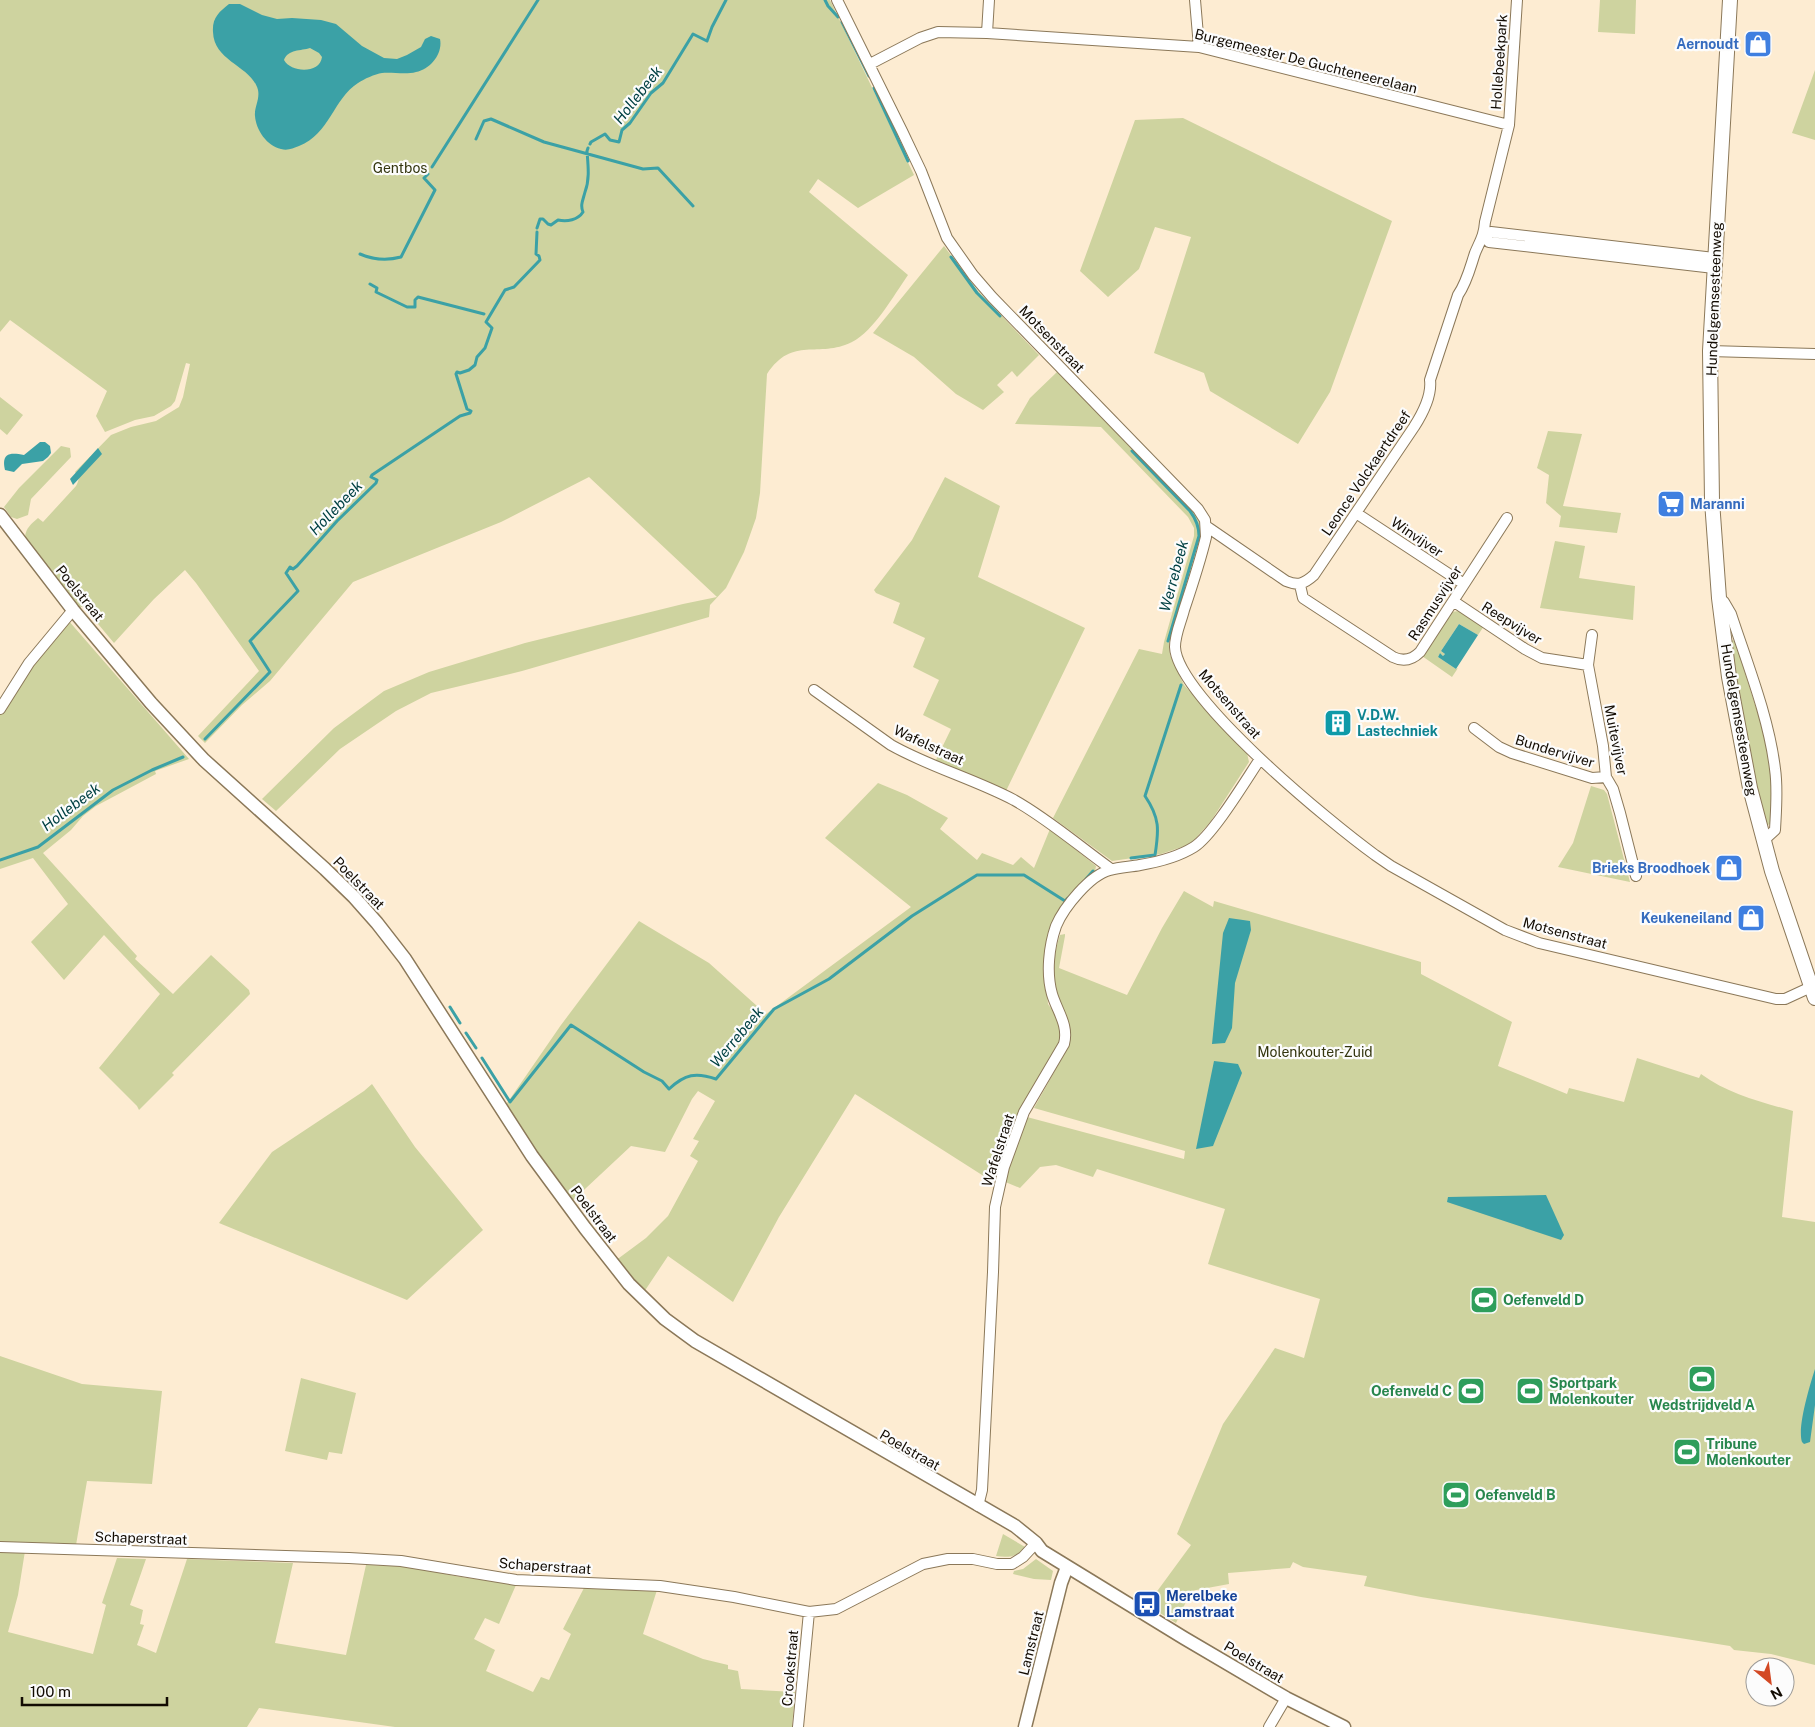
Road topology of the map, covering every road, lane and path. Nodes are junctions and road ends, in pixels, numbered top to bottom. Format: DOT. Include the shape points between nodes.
graph roads {
  1 [pos="837,0"];
  2 [pos="989,0"];
  3 [pos="1195,0"];
  4 [pos="1517,0"];
  5 [pos="1730,0"];
  6 [pos="987,33"];
  7 [pos="1199,47"];
  8 [pos="870,64"];
  9 [pos="1509,125"];
  10 [pos="1484,234"];
  11 [pos="1714,263"];
  12 [pos="1710,351"];
  13 [pos="1815,354"];
  14 [pos="1356,513"];
  15 [pos="0,515"];
  16 [pos="1507,518"];
  17 [pos="1206,526"];
  18 [pos="1464,584"];
  19 [pos="1300,585"];
  20 [pos="1719,598"];
  21 [pos="1453,601"];
  22 [pos="73,610"];
  23 [pos="1592,635"];
  24 [pos="1588,665"];
  25 [pos="814,690"];
  26 [pos="0,709"];
  27 [pos="1474,728"];
  28 [pos="1260,759"];
  29 [pos="1606,777"];
  30 [pos="1764,840"];
  31 [pos="1111,869"];
  32 [pos="1636,876"];
  33 [pos="1813,993"];
  34 [pos="978,1506"];
  35 [pos="1036,1543"];
  36 [pos="0,1547"];
  37 [pos="1067,1567"];
  38 [pos="809,1612"];
  39 [pos="1286,1698"];
  40 [pos="798,1727"];
  41 [pos="1025,1727"];
  42 [pos="1268,1727"];
  43 [pos="1344,1727"];
  1 -- 8 [label="street, Motsenstraat"];
  2 -- 6 [label="street"];
  3 -- 7 [label="street"];
  4 -- 9 [label="street, Hollebeekpark"];
  5 -- 11 [label="main road, Hundelgemsesteenweg"];
  6 -- 7 [label="street, Burgemeester De Guchteneerelaan"];
  6 -- 8 [label="street, Burgemeester De Guchteneerelaan" via="929,34"];
  7 -- 9 [label="street, Burgemeester De Guchteneerelaan"];
  8 -- 17 [label="street, Motsenstraat" via="921,171 947,238 968,268 992,297 1198,509"];
  9 -- 10 [label="street"];
  10 -- 11 [label="street" via="1488,242 1533,242"];
  10 -- 14 [label="street, Leonce Volckaertdreef" via="1458,295 1422,414"];
  11 -- 12 [label="main road, Hundelgemsesteenweg"];
  12 -- 13 [label="street"];
  12 -- 20 [label="main road, Hundelgemsesteenweg" via="1712,501"];
  14 -- 18 [label="street, Winvijver"];
  14 -- 19 [label="street, Leonce Volckaertdreef" via="1314,575"];
  15 -- 22 [label="street, Poelstraat"];
  16 -- 18 [label="street, Rasmusvijver"];
  17 -- 19 [label="street" via="1286,581"];
  17 -- 28 [label="street, Motsenstraat" via="1202,554 1176,636 1177,657 1199,693"];
  18 -- 21 [label="street, Rasmusvijver"];
  19 -- 21 [label="street, Rasmusvijver" via="1303,598 1400,660 1411,659 1420,652"];
  20 -- 30 [label="main road, Hundelgemsesteenweg" via="1738,731"];
  20 -- 30 [label="street, Hundelgemsesteenweg" via="1731,614 1771,744 1777,790 1775,830"];
  21 -- 24 [label="street, Reepvijver" via="1542,658"];
  22 -- 26 [label="street" via="28,662"];
  22 -- 34 [label="street, Poelstraat" via="204,760 354,897 377,923 537,1163 629,1284 651,1307 695,1341"];
  23 -- 24 [label="street, Muitevijver"];
  24 -- 29 [label="street, Muitevijver"];
  25 -- 31 [label="street, Wafelstraat" via="903,752 980,783 1022,805"];
  27 -- 29 [label="street, Bundervijver" via="1498,747 1512,753 1592,778"];
  28 -- 31 [label="street, Wafelstraat" via="1205,837 1195,846 1159,861"];
  28 -- 33 [label="street, Motsenstraat" via="1375,855 1522,937 1776,999"];
  29 -- 32 [label="street, Muitevijver" via="1613,788"];
  30 -- 33 [label="main road, Hundelgemsesteenweg"];
  31 -- 34 [label="street, Wafelstraat" via="1084,888 1056,926 1050,958 1050,983 1066,1037 1024,1112 1004,1167 995,1206 982,1490"];
  34 -- 35 [label="street, Poelstraat" via="1019,1529"];
  35 -- 37 [label="street, Poelstraat" via="1042,1551"];
  35 -- 38 [label="street, Schaperstraat" via="1012,1564 973,1559 922,1564 836,1609"];
  36 -- 38 [label="street, Schaperstraat" via="401,1561 516,1580 660,1586"];
  37 -- 39 [label="street, Poelstraat"];
  37 -- 41 [label="street, Lamstraat"];
  38 -- 40 [label="street, Crookstraat"];
  39 -- 42 [label="street"];
  39 -- 43 [label="street, Poelstraat"];
}
